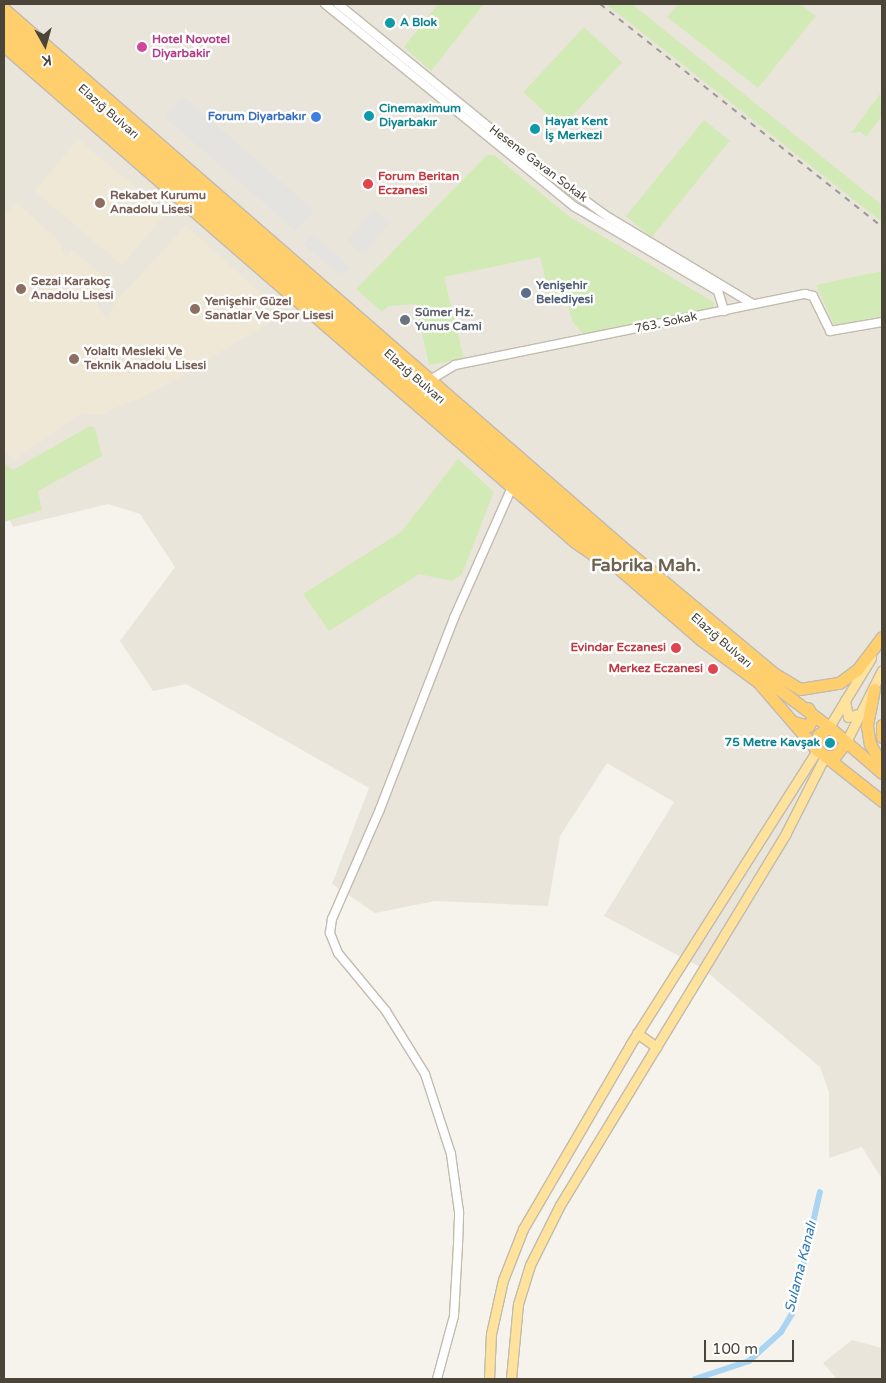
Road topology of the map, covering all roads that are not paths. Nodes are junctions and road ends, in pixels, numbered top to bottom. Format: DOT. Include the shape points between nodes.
graph roads {
  1 [pos="325,4"];
  2 [pos="338,4"];
  3 [pos="4,9"];
  4 [pos="4,21"];
  5 [pos="4,35"];
  6 [pos="4,46"];
  7 [pos="753,304"];
  8 [pos="724,311"];
  9 [pos="882,322"];
  10 [pos="430,380"];
  11 [pos="512,487"];
  12 [pos="626,550"];
  13 [pos="628,576"];
  14 [pos="675,601"];
  15 [pos="882,638"];
  16 [pos="882,670"];
  17 [pos="874,689"];
  18 [pos="846,700"];
  19 [pos="807,707"];
  20 [pos="861,713"];
  21 [pos="793,720"];
  22 [pos="882,725"];
  23 [pos="829,727"];
  24 [pos="882,737"];
  25 [pos="846,742"];
  26 [pos="821,753"];
  27 [pos="882,765"];
  28 [pos="882,773"];
  29 [pos="882,801"];
  30 [pos="638,1033"];
  31 [pos="656,1047"];
  32 [pos="437,1379"];
  33 [pos="489,1379"];
  34 [pos="510,1379"];
  1 -- 8 [label="street" via="575,207 718,291"];
  2 -- 7 [label="street, Hesene Gavan Sokak" via="543,170 608,217"];
  3 -- 10 [label="highway"];
  4 -- 14 [label="highway, Elazığ Bulvarı"];
  5 -- 13 [label="highway, Elazığ Bulvarı"];
  6 -- 11 [label="highway"];
  7 -- 8 [label="street, 763. Sokak"];
  7 -- 9 [label="street, 763. Sokak" via="805,294 813,296 830,331"];
  8 -- 10 [label="street, 763. Sokak" via="455,365"];
  10 -- 12 [label="highway"];
  11 -- 13 [label="highway" via="575,542"];
  11 -- 32 [label="street" via="454,618 380,809 332,919 330,932 338,953 386,1011 425,1074 449,1146 459,1212 458,1245 454,1316"];
  12 -- 14 [label="highway"];
  12 -- 15 [label="highway" via="775,674 800,689 839,682 857,670"];
  13 -- 21 [label="highway, Elazığ Bulvarı" via="700,639 758,682"];
  14 -- 19 [label="highway, Elazığ Bulvarı" via="743,662"];
  15 -- 18 [label="main road"];
  16 -- 17 [label="main road"];
  17 -- 20 [label="main road"];
  17 -- 27 [label="highway" via="867,726 870,744"];
  18 -- 20 [label="main road" via="848,717"];
  18 -- 23 [label="main road"];
  19 -- 21 [label="highway" via="813,718 808,726"];
  19 -- 23 [label="highway, Elazığ Bulvarı"];
  20 -- 25 [label="main road"];
  21 -- 26 [label="highway, Elazığ Bulvarı"];
  22 -- 24 [label="highway"];
  23 -- 25 [label="highway" via="839,732"];
  23 -- 26 [label="highway" via="818,735"];
  25 -- 26 [label="highway" via="839,754"];
  25 -- 28 [label="highway"];
  26 -- 29 [label="highway, Elazığ Bulvarı"];
  26 -- 30 [label="main road"];
  26 -- 31 [label="main road" via="786,833"];
  30 -- 31 [label="main road"];
  30 -- 33 [label="main road" via="523,1229 510,1260 491,1334"];
  31 -- 34 [label="main road" via="560,1205 530,1265 518,1304"];
}
